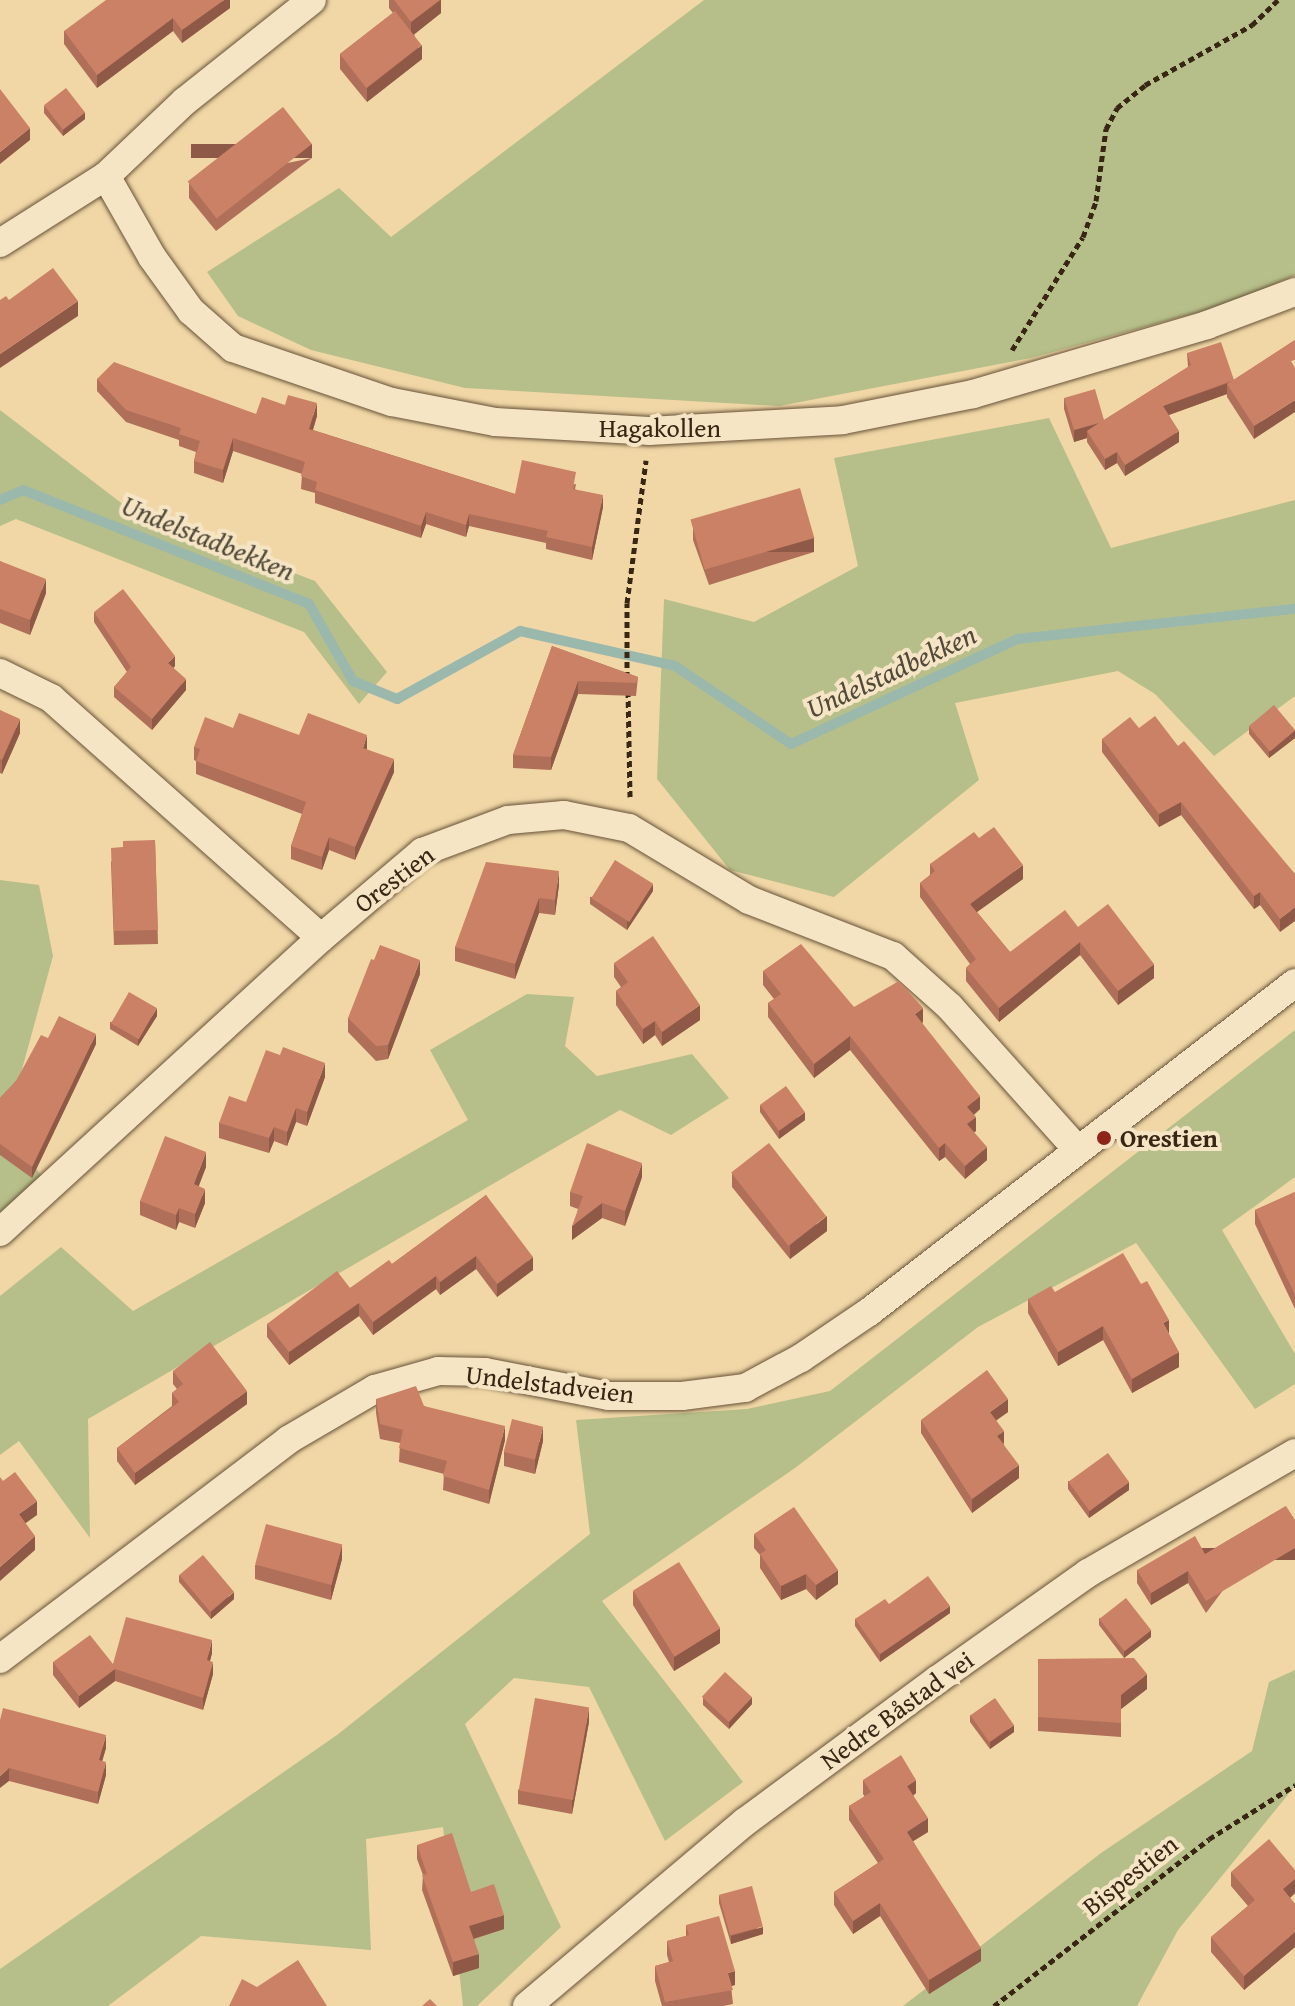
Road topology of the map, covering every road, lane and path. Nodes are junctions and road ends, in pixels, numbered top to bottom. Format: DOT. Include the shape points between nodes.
graph roads {
  1 [pos="312,0"];
  2 [pos="1278,0"];
  3 [pos="106,176"];
  4 [pos="0,243"];
  5 [pos="1295,292"];
  6 [pos="1003,385"];
  7 [pos="649,431"];
  8 [pos="0,673"];
  9 [pos="629,828"];
  10 [pos="321,938"];
  11 [pos="1295,983"];
  12 [pos="1077,1149"];
  13 [pos="0,1232"];
  14 [pos="1295,1453"];
  15 [pos="0,1659"];
  16 [pos="1295,1785"];
  17 [pos="527,2006"];
  18 [pos="994,2006"];
  1 -- 3 [label="street" via="185,101"];
  2 -- 6 [label="path" via="1252,25 1145,85 1117,108 1106,129 1096,201 1083,237 1013,346"];
  3 -- 4 [label="street"];
  3 -- 7 [label="street, Hagakollen" via="152,257 191,311 233,348 392,402 451,414 495,422"];
  5 -- 6 [label="street, Hagakollen" via="1207,325"];
  6 -- 7 [label="street, Hagakollen" via="843,420"];
  7 -- 9 [label="path" via="627,642"];
  8 -- 10 [label="street" via="51,698"];
  9 -- 10 [label="street, Orestien" via="564,815 508,820 461,834 422,852"];
  9 -- 12 [label="street, Orestien" via="749,900 893,956 950,1007"];
  10 -- 13 [label="street, Orestien"];
  11 -- 12 [label="street, Undelstadveien"];
  12 -- 15 [label="street, Undelstadveien" via="869,1312 745,1388 682,1396 609,1396 485,1372 438,1371 375,1389 288,1440"];
  14 -- 17 [label="street, Nedre Båstad vei" via="1088,1573 937,1680 745,1822"];
  16 -- 18 [label="path, Bispestien" via="1209,1839"];
}
